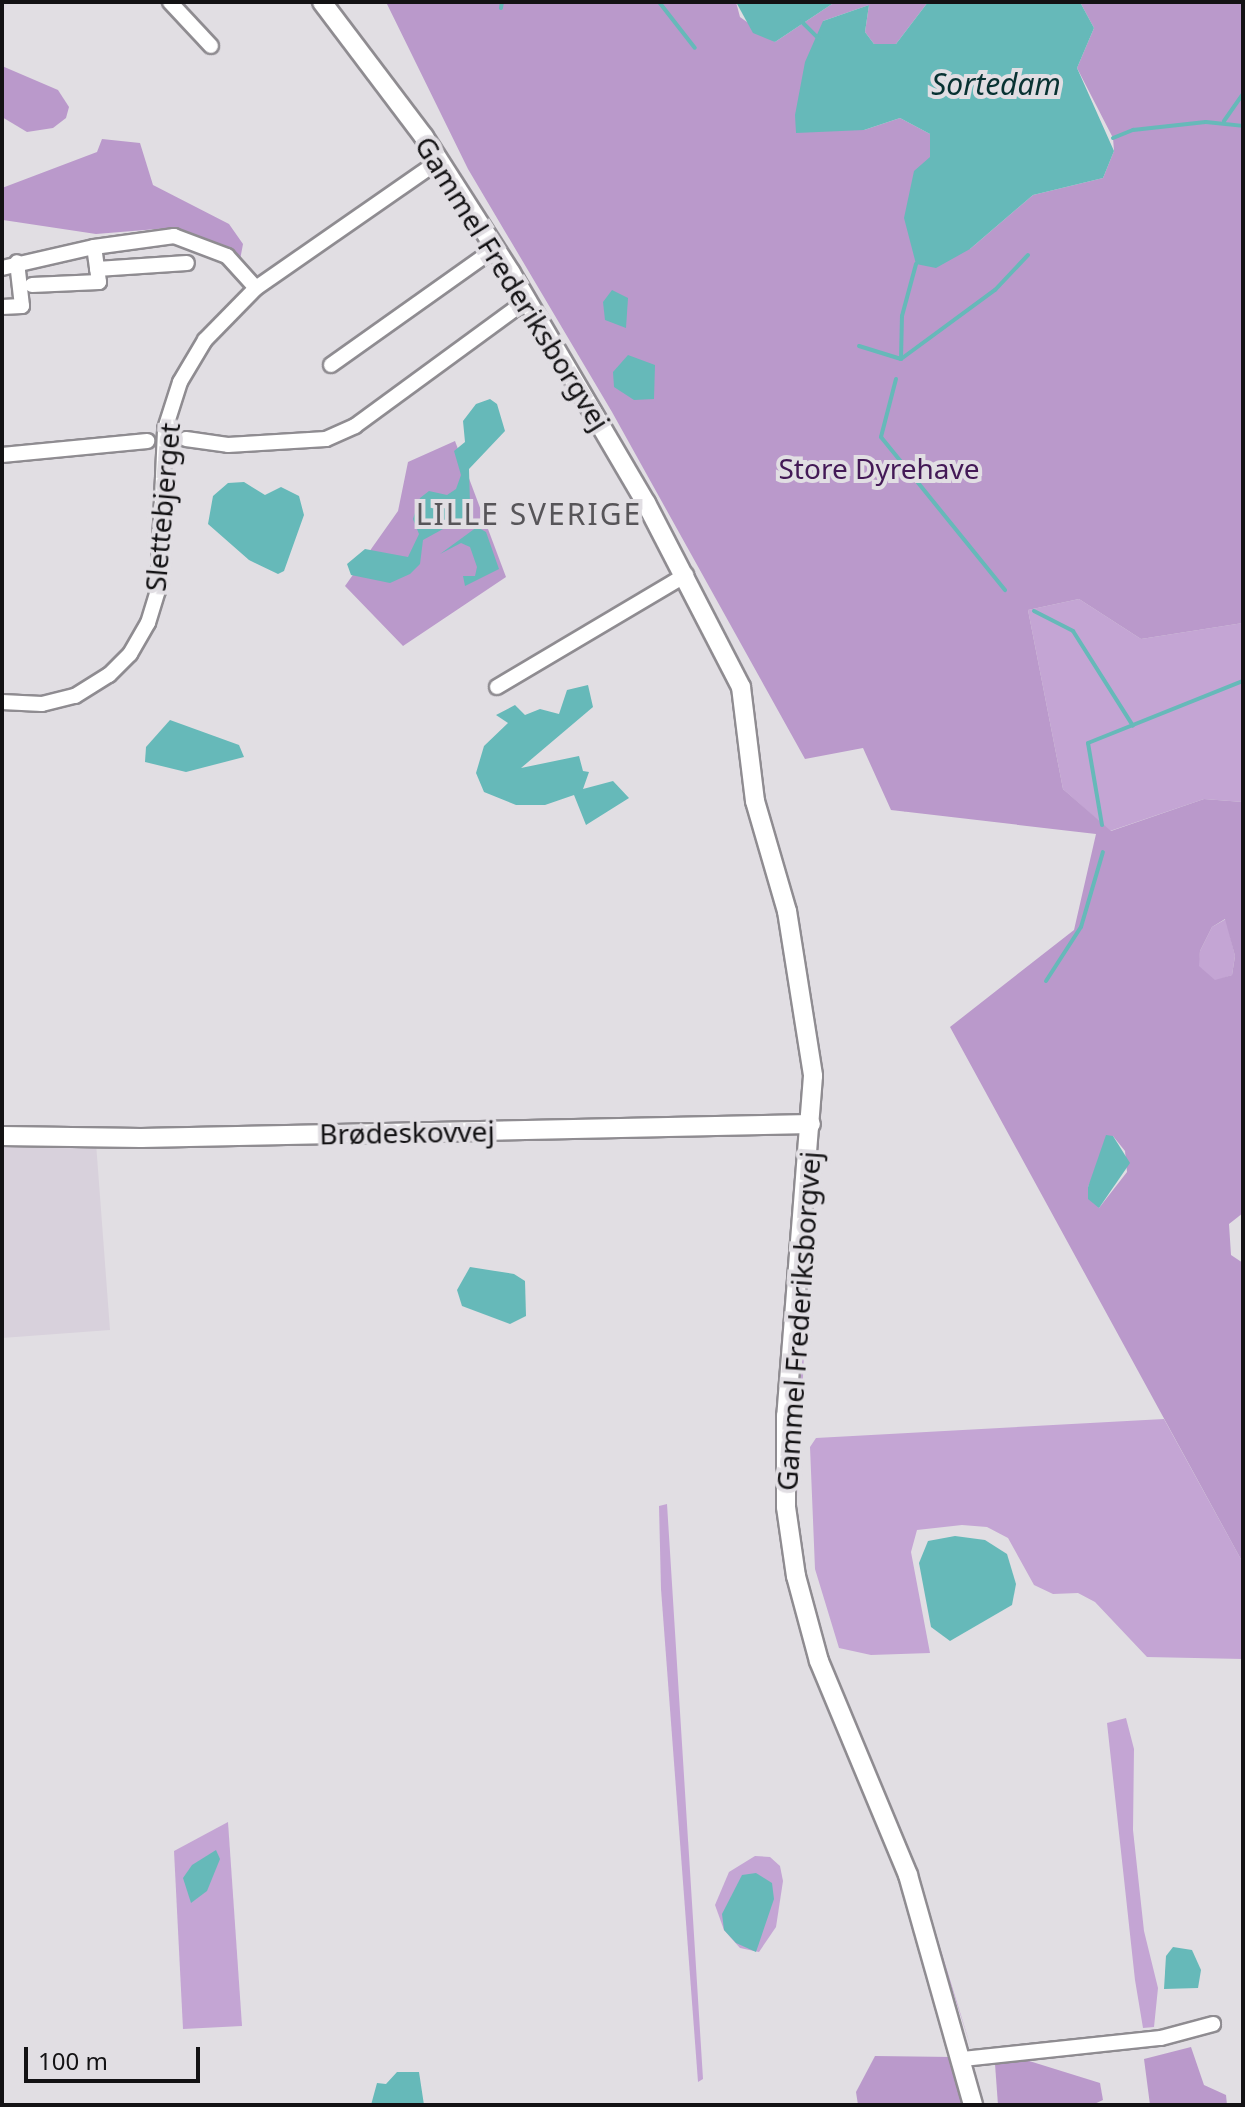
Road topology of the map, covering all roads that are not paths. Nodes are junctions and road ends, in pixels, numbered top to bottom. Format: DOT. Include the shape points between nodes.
graph roads {
  1 [pos="170,2"];
  2 [pos="322,2"];
  3 [pos="211,46"];
  4 [pos="439,161"];
  5 [pos="94,247"];
  6 [pos="494,249"];
  7 [pos="17,262"];
  8 [pos="187,263"];
  9 [pos="2,268"];
  10 [pos="97,269"];
  11 [pos="32,285"];
  12 [pos="256,288"];
  13 [pos="526,301"];
  14 [pos="2,307"];
  15 [pos="331,365"];
  16 [pos="186,439"];
  17 [pos="147,441"];
  18 [pos="2,455"];
  19 [pos="686,575"];
  20 [pos="497,687"];
  21 [pos="2,702"];
  22 [pos="811,1124"];
  23 [pos="2,1136"];
  24 [pos="1213,2024"];
  25 [pos="963,2059"];
  26 [pos="973,2105"];
  1 -- 3 [label="street"];
  2 -- 4 [label="street, Gammel Frederiksborgvej"];
  4 -- 6 [label="street, Gammel Frederiksborgvej"];
  4 -- 12 [label="street, Slettebjerget"];
  5 -- 7 [label="street"];
  5 -- 10 [label="street"];
  5 -- 12 [label="street" via="155,236 193,239 227,256"];
  6 -- 13 [label="street, Gammel Frederiksborgvej"];
  6 -- 15 [label="street"];
  7 -- 9 [label="street"];
  7 -- 14 [label="street" via="22,306"];
  8 -- 10 [label="street"];
  10 -- 11 [label="street" via="99,282"];
  12 -- 21 [label="street, Slettebjerget" via="205,340 171,405 162,453 158,591 130,654 75,696 42,704"];
  13 -- 16 [label="street" via="355,426 326,439 228,445"];
  13 -- 19 [label="street, Gammel Frederiksborgvej"];
  17 -- 18 [label="street"];
  19 -- 20 [label="street"];
  19 -- 22 [label="street, Gammel Frederiksborgvej" via="731,659 744,701 755,801 779,876 803,994 813,1076"];
  22 -- 23 [label="street, Brødeskovvej" via="141,1138"];
  22 -- 25 [label="street, Gammel Frederiksborgvej" via="786,1416 786,1507 796,1576 819,1661 908,1875"];
  24 -- 25 [label="street" via="1161,2038"];
  25 -- 26 [label="street, Gammel Frederiksborgvej"];
}
